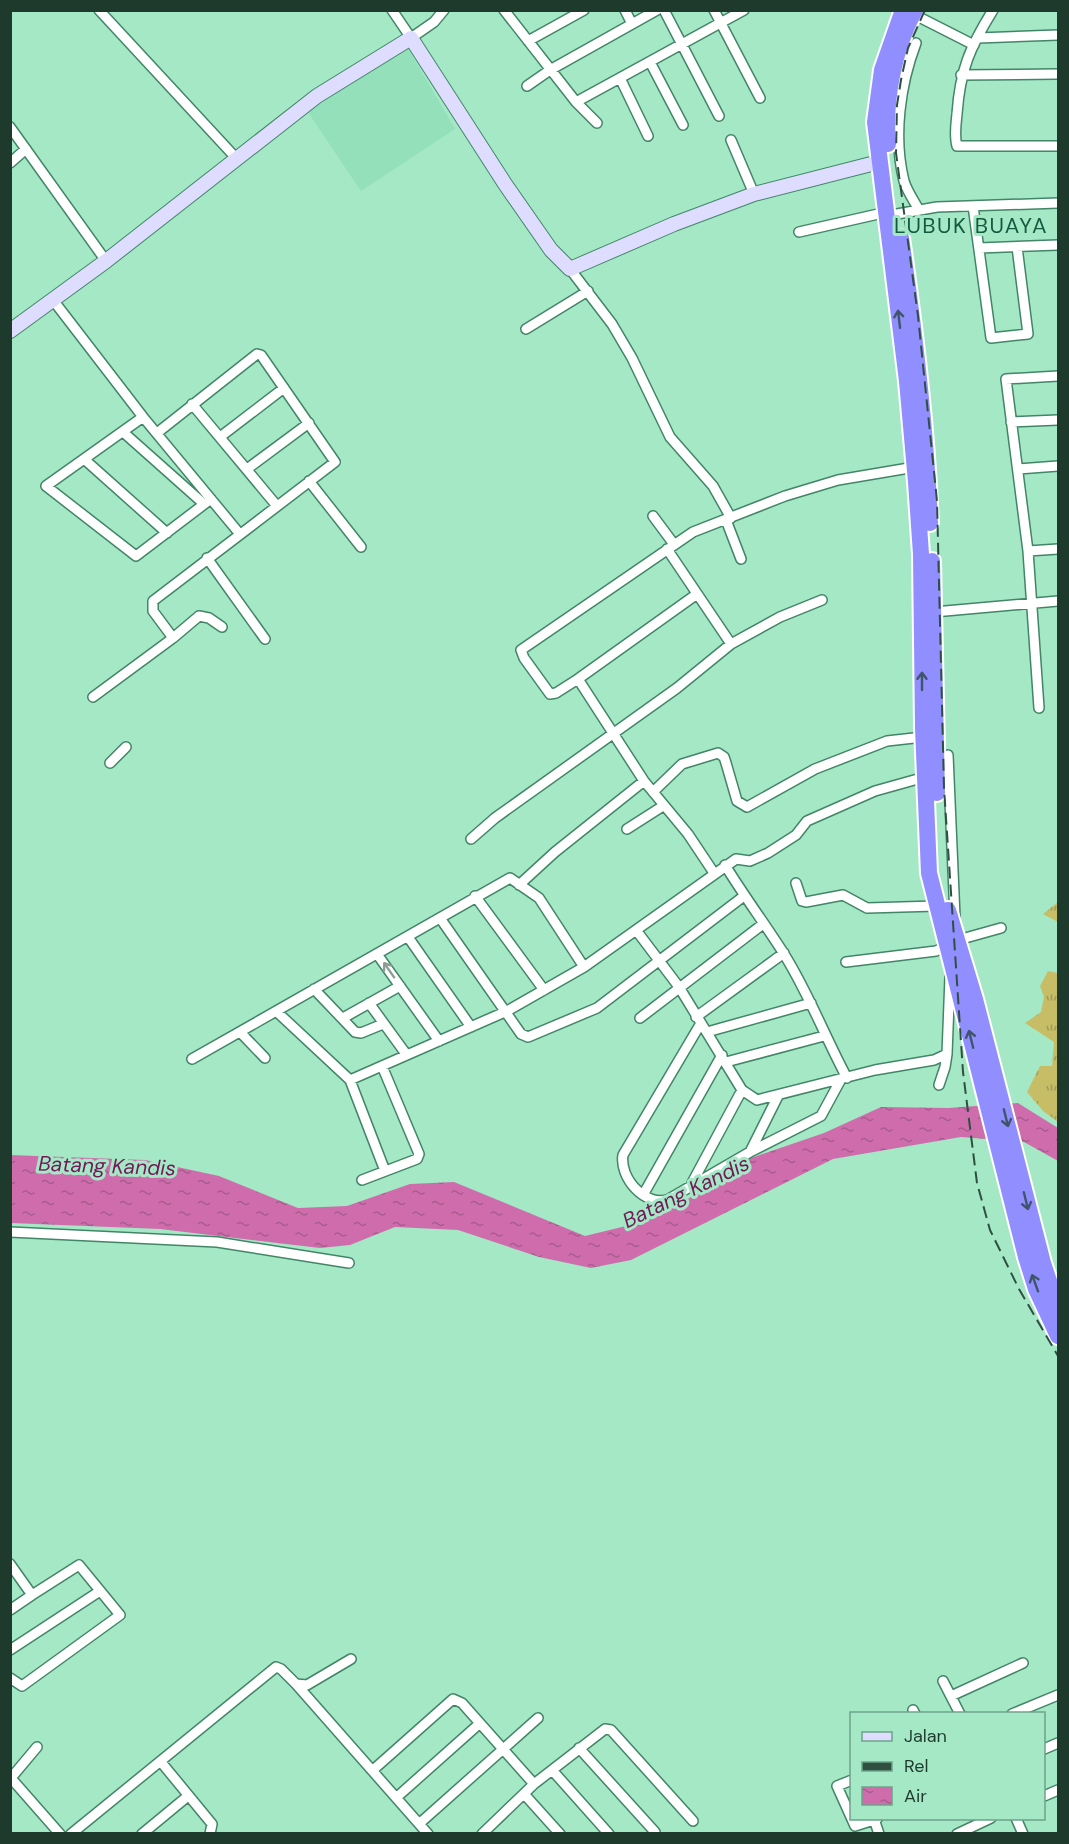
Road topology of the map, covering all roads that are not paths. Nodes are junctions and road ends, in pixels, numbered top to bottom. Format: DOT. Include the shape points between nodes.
graph roads {
  1 [pos="99,10"];
  2 [pos="392,10"];
  3 [pos="444,10"];
  4 [pos="584,10"];
  5 [pos="625,10"];
  6 [pos="657,10"];
  7 [pos="664,10"];
  8 [pos="714,10"];
  9 [pos="744,10"];
  10 [pos="993,10"];
  11 [pos="506,11"];
  12 [pos="911,12"];
  13 [pos="721,23"];
  14 [pos="632,24"];
  15 [pos="1059,35"];
  16 [pos="411,38"];
  17 [pos="528,41"];
  18 [pos="976,41"];
  19 [pos="916,43"];
  20 [pos="682,45"];
  21 [pos="650,62"];
  22 [pos="550,70"];
  23 [pos="1057,74"];
  24 [pos="960,75"];
  25 [pos="620,78"];
  26 [pos="527,86"];
  27 [pos="884,92"];
  28 [pos="759,98"];
  29 [pos="576,102"];
  30 [pos="719,116"];
  31 [pos="597,123"];
  32 [pos="683,125"];
  33 [pos="10,127"];
  34 [pos="648,136"];
  35 [pos="731,140"];
  36 [pos="1059,146"];
  37 [pos="26,148"];
  38 [pos="236,158"];
  39 [pos="879,162"];
  40 [pos="10,163"];
  41 [pos="754,194"];
  42 [pos="1059,203"];
  43 [pos="973,206"];
  44 [pos="919,210"];
  45 [pos="892,213"];
  46 [pos="799,232"];
  47 [pos="1059,245"];
  48 [pos="1017,247"];
  49 [pos="979,248"];
  50 [pos="106,261"];
  51 [pos="570,269"];
  52 [pos="588,291"];
  53 [pos="53,300"];
  54 [pos="526,329"];
  55 [pos="10,331"];
  56 [pos="1059,376"];
  57 [pos="284,388"];
  58 [pos="192,404"];
  59 [pos="143,417"];
  60 [pos="1059,420"];
  61 [pos="1011,422"];
  62 [pos="309,423"];
  63 [pos="123,432"];
  64 [pos="157,433"];
  65 [pos="220,437"];
  66 [pos="84,459"];
  67 [pos="1059,466"];
  68 [pos="915,467"];
  69 [pos="246,469"];
  70 [pos="1018,469"];
  71 [pos="309,482"];
  72 [pos="208,502"];
  73 [pos="278,506"];
  74 [pos="653,516"];
  75 [pos="728,519"];
  76 [pos="166,533"];
  77 [pos="239,533"];
  78 [pos="670,546"];
  79 [pos="361,547"];
  80 [pos="1059,549"];
  81 [pos="1028,551"];
  82 [pos="207,558"];
  83 [pos="741,559"];
  84 [pos="697,594"];
  85 [pos="822,600"];
  86 [pos="1059,601"];
  87 [pos="1032,604"];
  88 [pos="934,612"];
  89 [pos="222,627"];
  90 [pos="173,638"];
  91 [pos="265,639"];
  92 [pos="731,645"];
  93 [pos="578,679"];
  94 [pos="93,697"];
  95 [pos="929,705"];
  96 [pos="1038,708"];
  97 [pos="927,731"];
  98 [pos="614,733"];
  99 [pos="126,747"];
  100 [pos="948,755"];
  101 [pos="110,763"];
  102 [pos="925,777"];
  103 [pos="644,781"];
  104 [pos="653,792"];
  105 [pos="663,806"];
  106 [pos="627,829"];
  107 [pos="471,840"];
  108 [pos="725,865"];
  109 [pos="714,873"];
  110 [pos="796,883"];
  111 [pos="519,885"];
  112 [pos="475,896"];
  113 [pos="744,896"];
  114 [pos="936,906"];
  115 [pos="440,918"];
  116 [pos="763,924"];
  117 [pos="1001,928"];
  118 [pos="636,930"];
  119 [pos="408,937"];
  120 [pos="953,944"];
  121 [pos="784,953"];
  122 [pos="377,954"];
  123 [pos="658,959"];
  124 [pos="846,962"];
  125 [pos="584,967"];
  126 [pos="400,986"];
  127 [pos="679,987"];
  128 [pos="314,989"];
  129 [pos="544,990"];
  130 [pos="369,1003"];
  131 [pos="811,1003"];
  132 [pos="276,1011"];
  133 [pos="507,1011"];
  134 [pos="343,1018"];
  135 [pos="640,1018"];
  136 [pos="699,1020"];
  137 [pos="383,1024"];
  138 [pos="471,1027"];
  139 [pos="240,1032"];
  140 [pos="707,1032"];
  141 [pos="824,1036"];
  142 [pos="439,1041"];
  143 [pos="406,1054"];
  144 [pos="947,1054"];
  145 [pos="265,1058"];
  146 [pos="192,1059"];
  147 [pos="724,1059"];
  148 [pos="382,1066"];
  149 [pos="843,1079"];
  150 [pos="350,1080"];
  151 [pos="939,1085"];
  152 [pos="742,1090"];
  153 [pos="778,1096"];
  154 [pos="1005,1145"];
  155 [pos="750,1152"];
  156 [pos="386,1171"];
  157 [pos="363,1180"];
  158 [pos="692,1184"];
  159 [pos="643,1195"];
  160 [pos="12,1234"];
  161 [pos="349,1263"];
  162 [pos="1059,1308"];
  163 [pos="1059,1336"];
  164 [pos="10,1564"];
  165 [pos="100,1590"];
  166 [pos="32,1595"];
  167 [pos="10,1610"];
  168 [pos="10,1650"];
  169 [pos="351,1659"];
  170 [pos="1023,1664"];
  171 [pos="10,1678"];
  172 [pos="943,1680"];
  173 [pos="296,1684"];
  174 [pos="1059,1695"];
  175 [pos="951,1696"];
  176 [pos="959,1712"];
  177 [pos="1015,1712"];
  178 [pos="538,1718"];
  179 [pos="479,1724"];
  180 [pos="1059,1743"];
  181 [pos="38,1747"];
  182 [pos="579,1748"];
  183 [pos="503,1749"];
  184 [pos="1045,1749"];
  185 [pos="162,1762"];
  186 [pos="373,1770"];
  187 [pos="552,1770"];
  188 [pos="11,1778"];
  189 [pos="850,1781"];
  190 [pos="534,1785"];
  191 [pos="1059,1790"];
  192 [pos="525,1795"];
  193 [pos="188,1796"];
  194 [pos="1045,1796"];
  195 [pos="397,1797"];
  196 [pos="850,1815"];
  197 [pos="852,1820"];
  198 [pos="874,1820"];
  199 [pos="988,1820"];
  200 [pos="693,1821"];
  201 [pos="420,1823"];
  202 [pos="974,1830"];
  203 [pos="655,1832"];
  204 [pos="60,1833"];
  205 [pos="71,1833"];
  206 [pos="141,1833"];
  207 [pos="210,1833"];
  208 [pos="428,1833"];
  209 [pos="482,1833"];
  210 [pos="560,1833"];
  211 [pos="609,1833"];
  212 [pos="957,1833"];
  1 -- 38 [label="street"];
  2 -- 16 [label="street"];
  3 -- 16 [label="street"];
  4 -- 17 [label="street"];
  5 -- 14 [label="street"];
  6 -- 14 [label="street"];
  7 -- 20 [label="street"];
  8 -- 13 [label="street"];
  9 -- 13 [label="street"];
  10 -- 18 [label="street"];
  11 -- 17 [label="street"];
  12 -- 18 [label="street"];
  12 -- 27 [label="highway" via="889,66"];
  13 -- 20 [label="street"];
  13 -- 28 [label="street"];
  14 -- 22 [label="street"];
  15 -- 18 [label="street"];
  16 -- 38 [label="street" via="318,96"];
  16 -- 51 [label="street" via="505,184 551,250"];
  17 -- 22 [label="street"];
  18 -- 24 [label="street"];
  19 -- 44 [label="street" via="904,81 900,131 904,181"];
  20 -- 21 [label="street"];
  20 -- 30 [label="street"];
  21 -- 25 [label="street"];
  21 -- 32 [label="street"];
  22 -- 26 [label="street"];
  22 -- 29 [label="street"];
  23 -- 24 [label="street"];
  24 -- 36 [label="street" via="956,135 959,148"];
  25 -- 29 [label="street"];
  25 -- 34 [label="street"];
  27 -- 39 [label="highway" via="876,129"];
  27 -- 45 [label="highway"];
  29 -- 31 [label="street"];
  33 -- 37 [label="street"];
  35 -- 41 [label="street"];
  37 -- 40 [label="street"];
  37 -- 50 [label="street"];
  38 -- 50 [label="street"];
  39 -- 41 [label="street"];
  39 -- 45 [label="highway"];
  41 -- 51 [label="street"];
  42 -- 43 [label="street"];
  43 -- 44 [label="street"];
  43 -- 49 [label="street"];
  44 -- 45 [label="street"];
  45 -- 46 [label="street"];
  68 -- 45 [label="highway, one-way"];
  45 -- 88 [label="highway" via="911,308 927,464"];
  47 -- 48 [label="street"];
  48 -- 49 [label="street"];
  48 -- 49 [label="street" via="1028,334 991,338"];
  50 -- 53 [label="street"];
  51 -- 52 [label="street"];
  52 -- 54 [label="street"];
  52 -- 75 [label="street" via="632,358 670,437 713,486"];
  53 -- 55 [label="street"];
  53 -- 59 [label="street"];
  56 -- 61 [label="street" via="1006,379"];
  57 -- 58 [label="street" via="257,354"];
  57 -- 62 [label="street"];
  57 -- 65 [label="street"];
  58 -- 64 [label="street"];
  58 -- 65 [label="street"];
  59 -- 63 [label="street"];
  59 -- 64 [label="street"];
  60 -- 61 [label="street"];
  61 -- 70 [label="street"];
  62 -- 69 [label="street"];
  62 -- 71 [label="street" via="335,462"];
  63 -- 66 [label="street"];
  63 -- 72 [label="street"];
  64 -- 72 [label="street"];
  65 -- 69 [label="street"];
  66 -- 76 [label="street"];
  66 -- 76 [label="street" via="46,486 136,556"];
  67 -- 70 [label="street"];
  68 -- 75 [label="street" via="838,480"];
  95 -- 68 [label="highway, one-way"];
  69 -- 73 [label="street"];
  70 -- 81 [label="street"];
  71 -- 73 [label="street"];
  71 -- 79 [label="street"];
  72 -- 76 [label="street"];
  72 -- 77 [label="street"];
  73 -- 77 [label="street"];
  74 -- 78 [label="street"];
  75 -- 78 [label="street"];
  75 -- 83 [label="street"];
  77 -- 82 [label="street"];
  78 -- 84 [label="street"];
  78 -- 93 [label="street" via="521,650 550,694"];
  80 -- 81 [label="street"];
  81 -- 87 [label="street"];
  82 -- 90 [label="street" via="153,601 153,611"];
  82 -- 91 [label="street"];
  84 -- 92 [label="street"];
  84 -- 93 [label="street"];
  85 -- 92 [label="street" via="780,617"];
  86 -- 87 [label="street"];
  87 -- 88 [label="street"];
  87 -- 96 [label="street"];
  88 -- 95 [label="highway"];
  89 -- 90 [label="street" via="199,616"];
  90 -- 94 [label="street"];
  92 -- 98 [label="street"];
  93 -- 98 [label="street"];
  95 -- 97 [label="highway"];
  97 -- 102 [label="highway"];
  97 -- 104 [label="street" via="887,741 824,765 747,807 737,801 724,757 717,753 682,764"];
  97 -- 120 [label="highway" via="940,882"];
  98 -- 103 [label="street"];
  98 -- 107 [label="street" via="495,818"];
  99 -- 101 [label="street"];
  100 -- 120 [label="street"];
  102 -- 108 [label="street" via="843,804 807,821 796,835 768,854 750,861 736,859"];
  102 -- 114 [label="highway" via="929,873"];
  103 -- 104 [label="street"];
  103 -- 111 [label="street"];
  104 -- 105 [label="street"];
  105 -- 106 [label="street"];
  105 -- 109 [label="street"];
  108 -- 109 [label="street"];
  108 -- 113 [label="street"];
  109 -- 118 [label="street"];
  110 -- 114 [label="street" via="802,901 806,902 843,895 867,908"];
  111 -- 112 [label="street" via="510,878"];
  111 -- 125 [label="street" via="539,898"];
  112 -- 115 [label="street"];
  112 -- 129 [label="street"];
  113 -- 116 [label="street"];
  113 -- 123 [label="street"];
  114 -- 120 [label="highway"];
  115 -- 119 [label="street"];
  115 -- 133 [label="street"];
  116 -- 121 [label="street"];
  116 -- 127 [label="street"];
  117 -- 120 [label="street"];
  118 -- 123 [label="street"];
  118 -- 125 [label="street"];
  119 -- 122 [label="street"];
  119 -- 138 [label="street"];
  120 -- 124 [label="street"];
  120 -- 144 [label="street"];
  120 -- 154 [label="highway"];
  121 -- 131 [label="street"];
  121 -- 136 [label="street"];
  126 -- 122 [label="street, one-way"];
  122 -- 128 [label="street"];
  123 -- 127 [label="street"];
  123 -- 133 [label="street" via="597,1008 532,1035 523,1036"];
  125 -- 129 [label="street"];
  126 -- 130 [label="street"];
  126 -- 142 [label="street"];
  127 -- 135 [label="street"];
  127 -- 136 [label="street"];
  128 -- 132 [label="street"];
  128 -- 134 [label="street"];
  129 -- 133 [label="street"];
  130 -- 134 [label="street"];
  130 -- 137 [label="street"];
  131 -- 140 [label="street"];
  131 -- 141 [label="street"];
  132 -- 139 [label="street"];
  132 -- 150 [label="street"];
  133 -- 138 [label="street"];
  134 -- 137 [label="street" via="359,1033"];
  136 -- 140 [label="street"];
  136 -- 159 [label="street" via="623,1155 629,1180"];
  137 -- 143 [label="street"];
  138 -- 142 [label="street"];
  139 -- 145 [label="street"];
  139 -- 146 [label="street"];
  140 -- 147 [label="street"];
  141 -- 147 [label="street"];
  141 -- 149 [label="street"];
  142 -- 143 [label="street"];
  143 -- 148 [label="street"];
  144 -- 149 [label="street"];
  144 -- 151 [label="street"];
  147 -- 152 [label="street"];
  147 -- 159 [label="street"];
  148 -- 150 [label="street"];
  148 -- 156 [label="street" via="419,1154 417,1159"];
  149 -- 153 [label="street"];
  149 -- 155 [label="street" via="821,1116"];
  150 -- 156 [label="street"];
  152 -- 153 [label="street" via="758,1100"];
  152 -- 158 [label="street"];
  153 -- 155 [label="street"];
  154 -- 162 [label="highway, one-way"];
  163 -- 154 [label="highway, one-way" via="1036,1289 1026,1257"];
  155 -- 158 [label="street"];
  156 -- 157 [label="street"];
  158 -- 159 [label="street" via="663,1202"];
  160 -- 161 [label="street" via="217,1242"];
  164 -- 166 [label="street"];
  165 -- 166 [label="street" via="77,1565"];
  165 -- 168 [label="street"];
  165 -- 171 [label="street" via="120,1615 22,1686"];
  166 -- 167 [label="street"];
  169 -- 173 [label="street" via="308,1684"];
  170 -- 175 [label="street"];
  172 -- 175 [label="street"];
  173 -- 185 [label="street" via="282,1668 273,1668"];
  173 -- 186 [label="street"];
  174 -- 177 [label="street"];
  175 -- 176 [label="street"];
  178 -- 183 [label="street"];
  179 -- 183 [label="street"];
  179 -- 186 [label="street" via="462,1703 450,1700"];
  179 -- 195 [label="street"];
  180 -- 184 [label="street"];
  181 -- 188 [label="street"];
  182 -- 187 [label="street"];
  182 -- 200 [label="street" via="600,1731 611,1731"];
  182 -- 203 [label="street"];
  183 -- 190 [label="street"];
  183 -- 201 [label="street"];
  185 -- 193 [label="street"];
  185 -- 205 [label="street"];
  186 -- 195 [label="street"];
  187 -- 190 [label="street"];
  187 -- 211 [label="street"];
  188 -- 204 [label="street"];
  189 -- 196 [label="street" via="837,1786"];
  190 -- 192 [label="street"];
  191 -- 194 [label="street"];
  192 -- 209 [label="street"];
  192 -- 210 [label="street"];
  193 -- 206 [label="street"];
  193 -- 207 [label="street" via="212,1824"];
  195 -- 201 [label="street"];
  197 -- 198 [label="street" via="855,1826"];
  199 -- 202 [label="street"];
  201 -- 208 [label="street"];
  202 -- 212 [label="street"];
}
